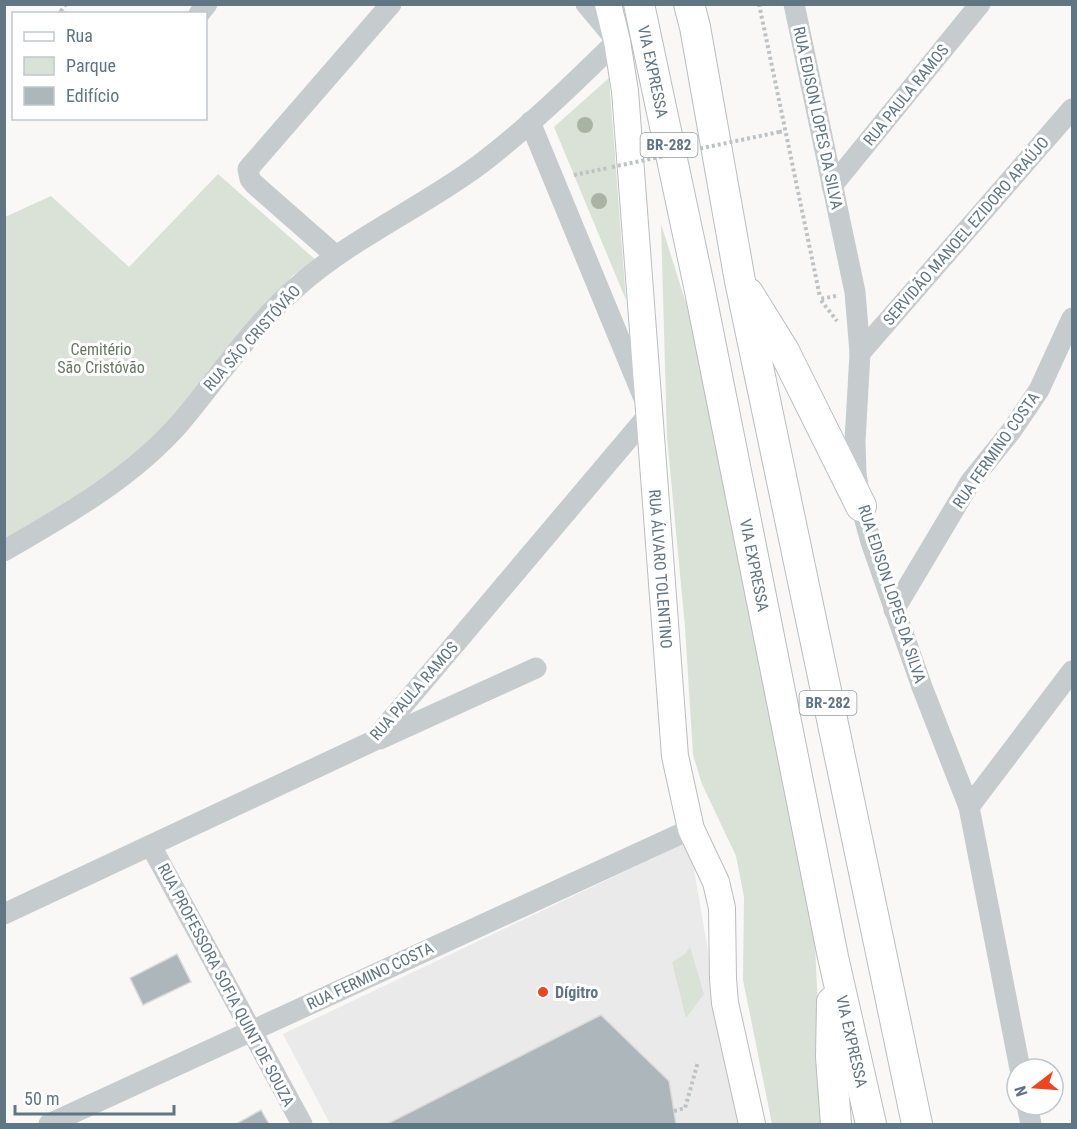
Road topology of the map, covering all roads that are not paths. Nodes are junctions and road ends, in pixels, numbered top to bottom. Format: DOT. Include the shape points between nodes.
graph roads {
  1 [pos="391,4"];
  2 [pos="586,4"];
  3 [pos="608,4"];
  4 [pos="639,4"];
  5 [pos="689,4"];
  6 [pos="794,4"];
  7 [pos="980,4"];
  8 [pos="617,41"];
  9 [pos="1072,109"];
  10 [pos="530,122"];
  11 [pos="832,186"];
  12 [pos="336,256"];
  13 [pos="740,281"];
  14 [pos="1072,318"];
  15 [pos="860,353"];
  16 [pos="650,413"];
  17 [pos="861,506"];
  18 [pos="4,551"];
  19 [pos="894,610"];
  20 [pos="536,668"];
  21 [pos="1072,671"];
  22 [pos="374,741"];
  23 [pos="969,807"];
  24 [pos="691,829"];
  25 [pos="151,846"];
  26 [pos="4,914"];
  27 [pos="833,957"];
  28 [pos="251,1031"];
  29 [pos="1018,1057"];
  30 [pos="49,1125"];
  31 [pos="302,1125"];
  32 [pos="752,1125"];
  33 [pos="836,1125"];
  34 [pos="871,1125"];
  35 [pos="917,1125"];
  1 -- 12 [label="street" via="248,169 254,184"];
  2 -- 8 [label="street"];
  3 -- 8 [label="main road, RUA ÁLVARO TOLENTINO"];
  4 -- 27 [label="highway, VIA EXPRESSA / BR-282"];
  5 -- 13 [label="highway, BR-282"];
  6 -- 11 [label="street, RUA EDISON LOPES DA SILVA"];
  7 -- 11 [label="street, RUA PAULA RAMOS"];
  8 -- 10 [label="street, RUA SÃO CRISTÓVÃO"];
  8 -- 16 [label="main road, RUA ÁLVARO TOLENTINO" via="625,91"];
  9 -- 15 [label="street, SERVIDÃO MANOEL EZIDORO ARAÚJO"];
  10 -- 12 [label="street, RUA SÃO CRISTÓVÃO" via="471,171"];
  10 -- 16 [label="street"];
  11 -- 15 [label="street, RUA EDISON LOPES DA SILVA" via="855,292"];
  12 -- 18 [label="street, RUA SÃO CRISTÓVÃO" via="278,306 153,450 116,481"];
  13 -- 17 [label="highway" via="784,351"];
  13 -- 35 [label="highway, BR-282"];
  14 -- 19 [label="street, RUA FERMINO COSTA" via="1039,390 971,481"];
  15 -- 17 [label="street, RUA EDISON LOPES DA SILVA" via="855,441"];
  16 -- 22 [label="street, RUA PAULA RAMOS"];
  16 -- 24 [label="main road, RUA ÁLVARO TOLENTINO" via="675,756"];
  17 -- 19 [label="street, RUA EDISON LOPES DA SILVA"];
  19 -- 23 [label="street, RUA EDISON LOPES DA SILVA"];
  20 -- 22 [label="street"];
  21 -- 23 [label="street"];
  22 -- 25 [label="street, RUA PAULA RAMOS"];
  23 -- 29 [label="street, RUA EDISON LOPES DA SILVA"];
  24 -- 28 [label="street, RUA FERMINO COSTA"];
  24 -- 32 [label="main road, RUA ÁLVARO TOLENTINO" via="716,882 722,908 726,1003"];
  25 -- 26 [label="street, RUA PAULA RAMOS"];
  25 -- 28 [label="street, RUA PROFESSORA SOFIA QUINT DE SOUZA"];
  27 -- 33 [label="highway" via="831,1057"];
  27 -- 34 [label="highway, VIA EXPRESSA / BR-282"];
  28 -- 30 [label="street, RUA FERMINO COSTA"];
  28 -- 31 [label="street, RUA PROFESSORA SOFIA QUINT DE SOUZA"];
}
